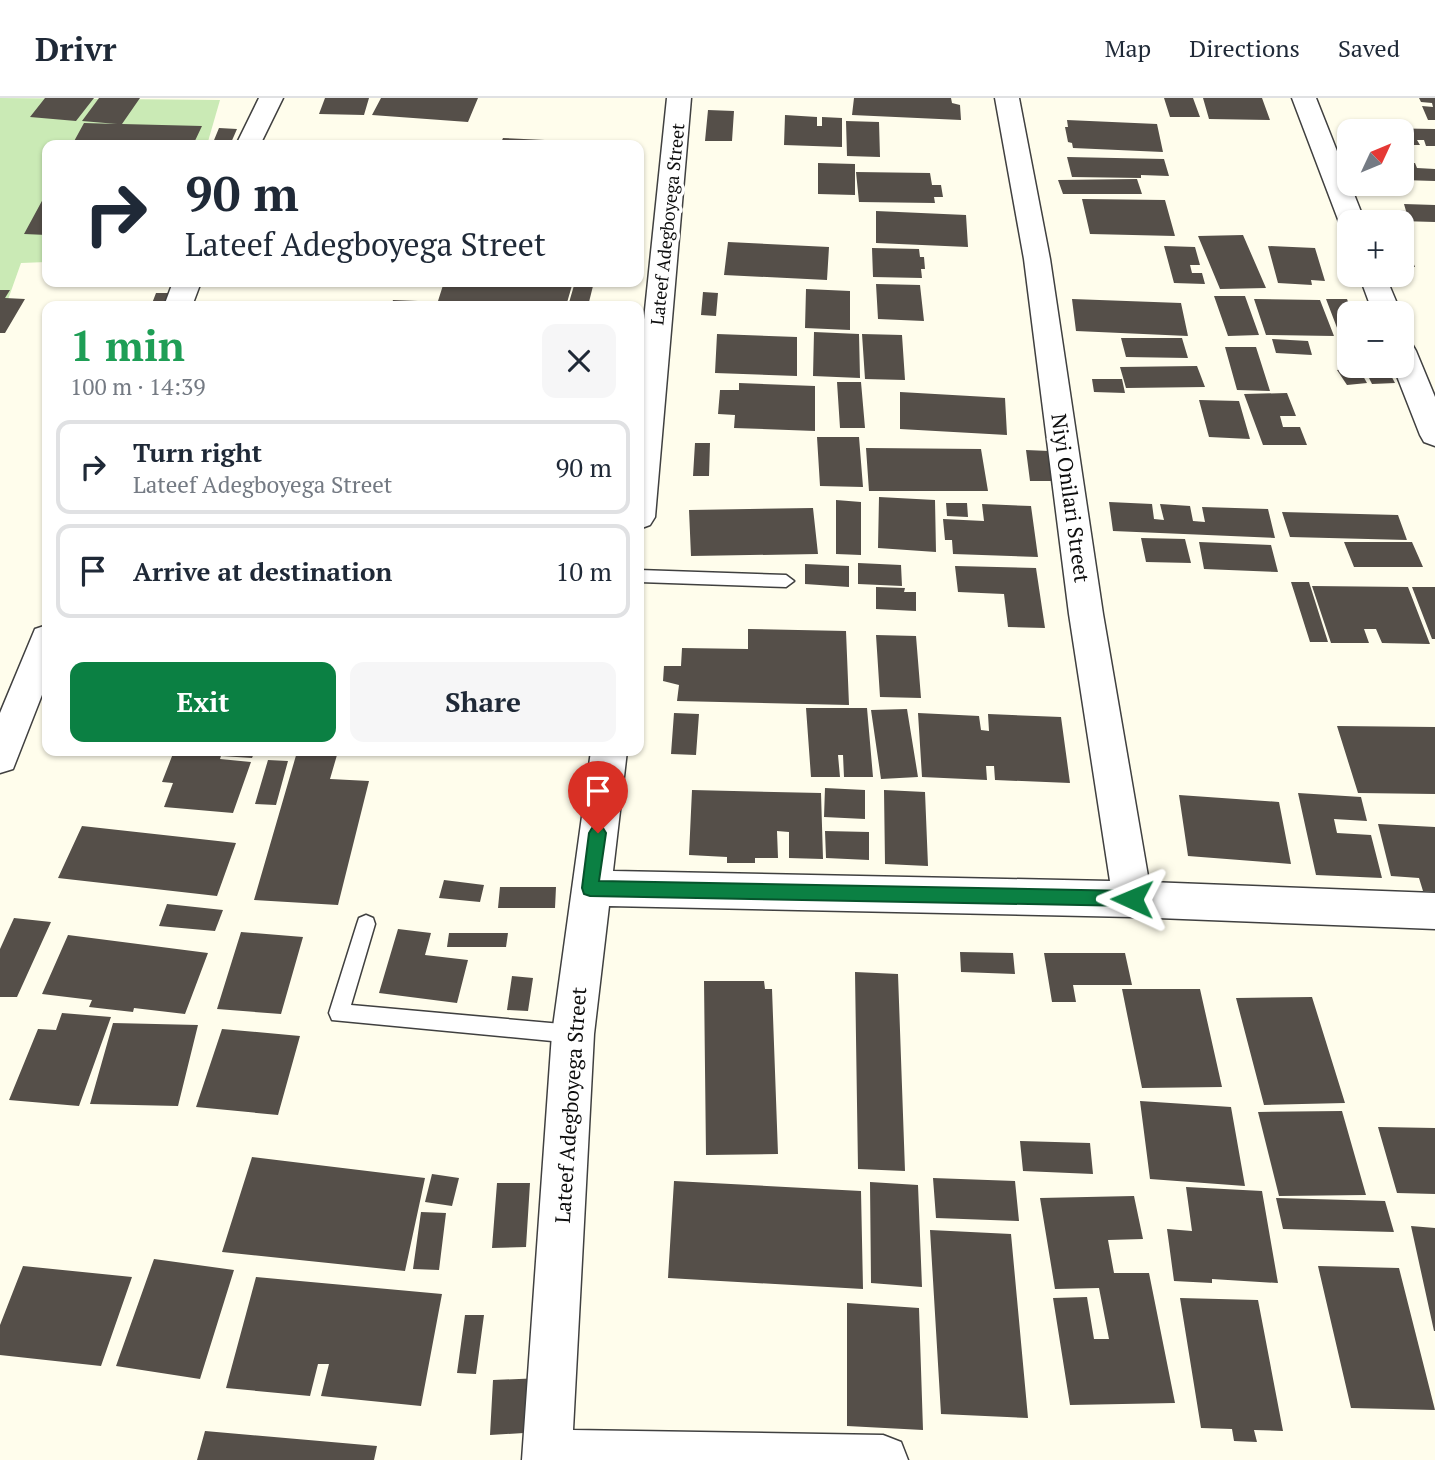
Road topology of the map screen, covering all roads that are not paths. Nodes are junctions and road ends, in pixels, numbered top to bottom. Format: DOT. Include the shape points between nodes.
graph roads {
  1 [pos="271,98"];
  2 [pos="679,98"];
  3 [pos="1007,98"];
  4 [pos="1304,98"];
  5 [pos="250,140"];
  6 [pos="1347,210"];
  7 [pos="1413,378"];
  8 [pos="1435,435"];
  9 [pos="644,465"];
  10 [pos="644,576"];
  11 [pos="786,581"];
  12 [pos="42,651"];
  13 [pos="608,756"];
  14 [pos="0,758"];
  15 [pos="590,888"];
  16 [pos="1132,899"];
  17 [pos="1435,911"];
  18 [pos="366,924"];
  19 [pos="573,1034"];
  20 [pos="547,1457"];
  21 [pos="883,1460"];
  1 -- 5 [label="street"];
  2 -- 9 [label="street, Lateef Adegboyega Street"];
  3 -- 16 [label="street, Niyi Onilari Street" via="1037,259 1086,614"];
  4 -- 6 [label="street"];
  7 -- 8 [label="street"];
  10 -- 11 [label="lane"];
  12 -- 14 [label="street"];
  13 -- 15 [label="street, Lateef Adegboyega Street"];
  15 -- 16 [label="street"];
  15 -- 19 [label="street, Lateef Adegboyega Street"];
  16 -- 17 [label="street"];
  18 -- 19 [label="lane" via="339,1013"];
  19 -- 20 [label="street, Lateef Adegboyega Street"];
  20 -- 21 [label="street"];
}
